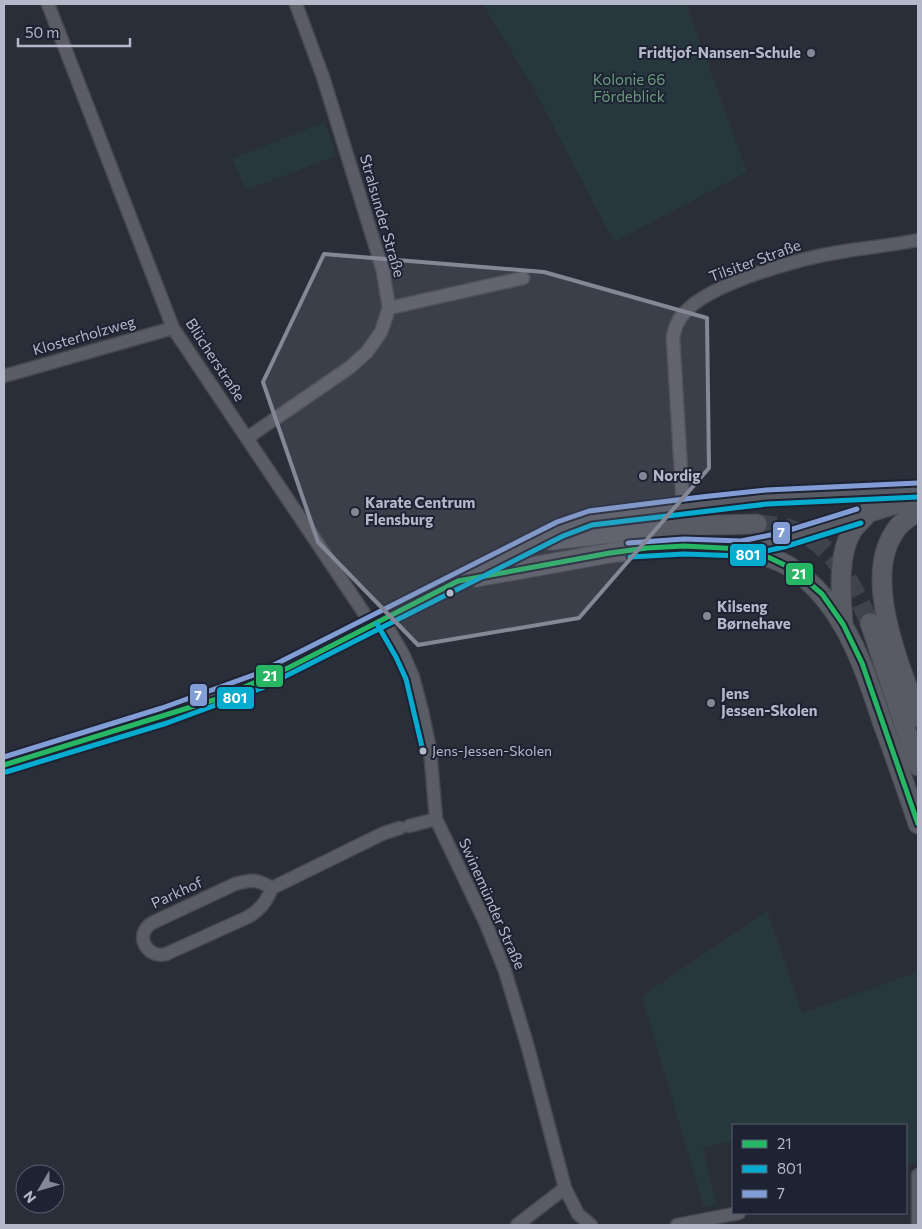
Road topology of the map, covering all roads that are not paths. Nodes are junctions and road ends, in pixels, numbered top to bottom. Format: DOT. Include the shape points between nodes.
graph roads {
  1 [pos="48,4"];
  2 [pos="296,4"];
  3 [pos="918,240"];
  4 [pos="523,278"];
  5 [pos="389,308"];
  6 [pos="173,328"];
  7 [pos="4,376"];
  8 [pos="247,438"];
  9 [pos="918,491"];
  10 [pos="918,497"];
  11 [pos="683,506"];
  12 [pos="918,510"];
  13 [pos="868,513"];
  14 [pos="757,524"];
  15 [pos="533,542"];
  16 [pos="742,549"];
  17 [pos="458,581"];
  18 [pos="378,622"];
  19 [pos="870,623"];
  20 [pos="843,624"];
  21 [pos="918,717"];
  22 [pos="4,765"];
  23 [pos="918,766"];
  24 [pos="436,819"];
  25 [pos="918,824"];
  26 [pos="272,888"];
  27 [pos="918,1175"];
  28 [pos="565,1188"];
  29 [pos="735,1214"];
  30 [pos="698,1224"];
  31 [pos="517,1225"];
  32 [pos="592,1225"];
  33 [pos="677,1225"];
  34 [pos="918,1225"];
  1 -- 6 [label="street, Blücherstraße"];
  2 -- 5 [label="street, Stralsunder Straße" via="323,77 383,270"];
  3 -- 11 [label="street, Tilsiter Straße" via="808,258 735,282 684,313 676,324 673,338"];
  4 -- 5 [label="street"];
  5 -- 8 [label="street, Stralsunder Straße" via="381,332 367,352 349,368"];
  6 -- 7 [label="street, Klosterholzweg"];
  6 -- 8 [label="street, Blücherstraße"];
  8 -- 18 [label="street, Blücherstraße"];
  9 -- 11 [label="main road" via="766,498"];
  9 -- 13 [label="main road" via="895,496"];
  10 -- 13 [label="main road"];
  11 -- 15 [label="main road" via="590,518"];
  12 -- 21 [label="main road" via="898,527 887,546 881,582 887,624"];
  13 -- 16 [label="main road"];
  13 -- 20 [label="main road" via="852,531 845,550 841,586"];
  14 -- 15 [label="main road" via="672,526"];
  15 -- 17 [label="main road"];
  16 -- 17 [label="main road" via="684,546 610,552"];
  16 -- 20 [label="main road" via="793,569 822,594"];
  17 -- 18 [label="main road"];
  18 -- 22 [label="main road" via="281,671 217,698"];
  18 -- 24 [label="street, Swinemünder Straße" via="403,654 413,676 430,749"];
  19 -- 23 [label="main road"];
  20 -- 25 [label="main road" via="862,663"];
  24 -- 26 [label="street" via="384,833"];
  24 -- 28 [label="street, Swinemünder Straße" via="505,971"];
  26 -- 26 [label="street, Parkhof" via="259,910 248,917 166,954 154,954 144,941 146,927 235,884 258,880"];
  27 -- 34 [label="street"];
  28 -- 31 [label="street"];
  28 -- 32 [label="street, Swinemünder Straße" via="578,1214"];
  29 -- 30 [label="street"];
  30 -- 33 [label="street"];
}
